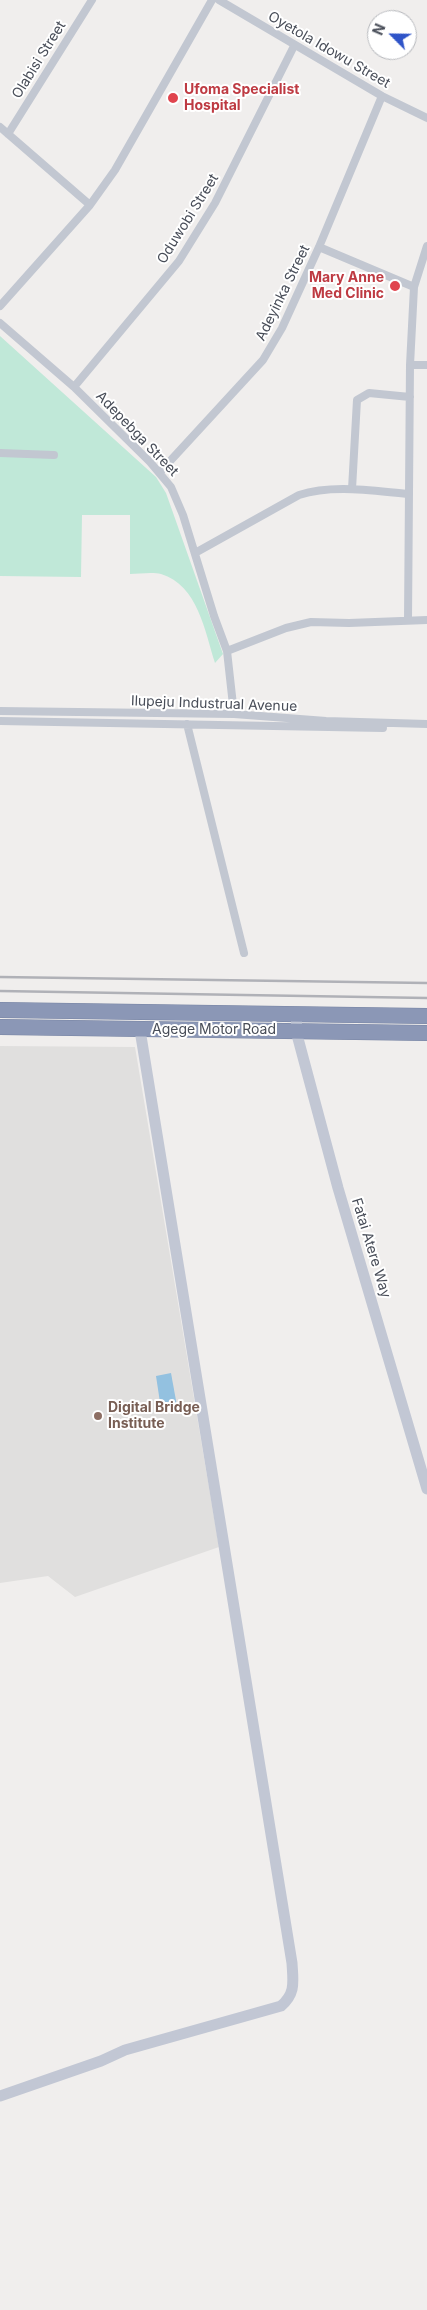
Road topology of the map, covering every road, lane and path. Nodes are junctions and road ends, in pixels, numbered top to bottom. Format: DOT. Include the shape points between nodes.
graph roads {
  1 [pos="92,0"];
  2 [pos="212,0"];
  3 [pos="219,0"];
  4 [pos="294,46"];
  5 [pos="382,96"];
  6 [pos="427,118"];
  7 [pos="0,127"];
  8 [pos="8,134"];
  9 [pos="90,205"];
  10 [pos="427,246"];
  11 [pos="319,247"];
  12 [pos="414,287"];
  13 [pos="0,306"];
  14 [pos="0,323"];
  15 [pos="410,365"];
  16 [pos="427,365"];
  17 [pos="74,387"];
  18 [pos="410,397"];
  19 [pos="0,453"];
  20 [pos="54,455"];
  21 [pos="160,472"];
  22 [pos="352,490"];
  23 [pos="409,494"];
  24 [pos="195,553"];
  25 [pos="408,620"];
  26 [pos="427,620"];
  27 [pos="227,651"];
  28 [pos="0,711"];
  29 [pos="234,714"];
  30 [pos="0,721"];
  31 [pos="187,724"];
  32 [pos="427,724"];
  33 [pos="427,728"];
  34 [pos="244,952"];
  35 [pos="0,1010"];
  36 [pos="297,1013"];
  37 [pos="427,1016"];
  38 [pos="0,1027"];
  39 [pos="140,1030"];
  40 [pos="296,1031"];
  41 [pos="427,1033"];
  42 [pos="427,1489"];
  43 [pos="0,2096"];
  1 -- 8 [label="street, Olabisi Street"];
  2 -- 9 [label="street" via="139,131"];
  3 -- 4 [label="street, Oyetola Idowu Street"];
  4 -- 5 [label="street, Oyetola Idowu Street"];
  4 -- 17 [label="street, Oduwobi Street" via="215,203 179,261"];
  5 -- 6 [label="street, Oyetola Idowu Street"];
  5 -- 11 [label="street, Adeyinka Street"];
  7 -- 8 [label="street"];
  8 -- 9 [label="street"];
  9 -- 13 [label="street"];
  10 -- 12 [label="street"];
  11 -- 12 [label="street"];
  11 -- 21 [label="street, Adeyinka Street" via="282,328 263,360"];
  12 -- 15 [label="street"];
  14 -- 17 [label="street, Adepebga Street"];
  15 -- 16 [label="street"];
  15 -- 18 [label="street"];
  17 -- 21 [label="street, Adepebga Street"];
  18 -- 22 [label="street" via="369,393 357,400"];
  18 -- 23 [label="street"];
  19 -- 20 [label="street"];
  21 -- 24 [label="street, Adepebga Street" via="176,496"];
  22 -- 23 [label="street"];
  22 -- 24 [label="street" via="313,490 299,495"];
  23 -- 25 [label="street"];
  24 -- 27 [label="street, Adepebga Street"];
  25 -- 26 [label="street"];
  25 -- 27 [label="street" via="311,622"];
  27 -- 29 [label="street, Adepebga Street"];
  28 -- 29 [label="street, Ilupeju Industrual Avenue"];
  29 -- 32 [label="street, Ilupeju Industrual Avenue"];
  30 -- 31 [label="street, Ilupeju Industrual Avenue"];
  31 -- 33 [label="street, Ilupeju Industrual Avenue"];
  31 -- 34 [label="street"];
  35 -- 36 [label="highway, Agege Motor Road"];
  36 -- 37 [label="highway, Agege Motor Road"];
  36 -- 40 [label="street, Fatai Atere Way"];
  38 -- 39 [label="highway, Agege Motor Road"];
  39 -- 40 [label="highway, Agege Motor Road"];
  39 -- 43 [label="street" via="291,1954 293,1992 281,2006 125,2050"];
  40 -- 41 [label="highway, Agege Motor Road"];
  40 -- 42 [label="street, Fatai Atere Way" via="338,1188"];
}
